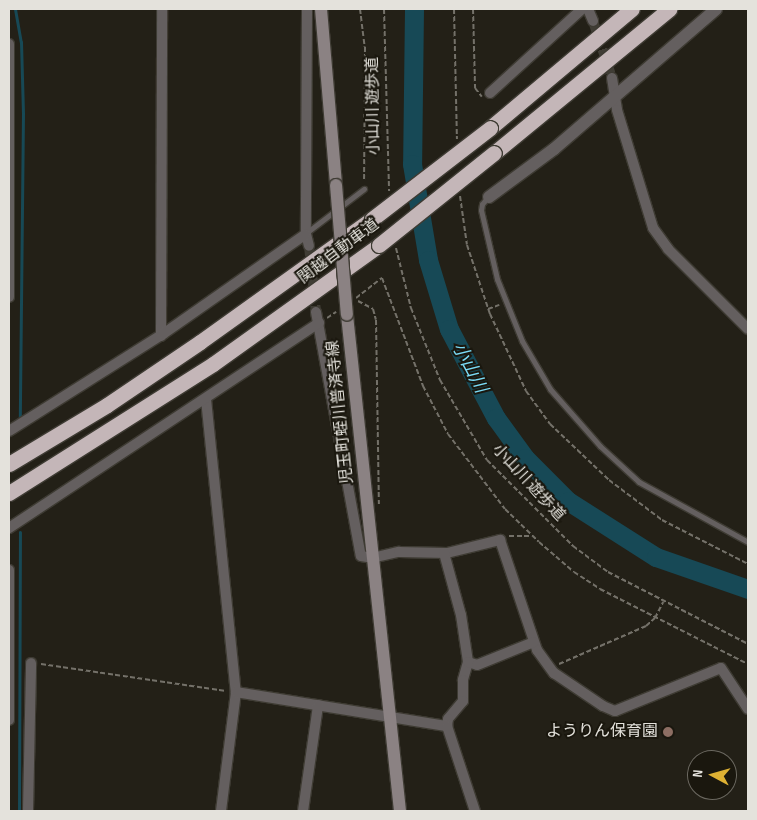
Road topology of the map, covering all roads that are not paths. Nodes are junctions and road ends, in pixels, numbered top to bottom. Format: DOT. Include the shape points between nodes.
graph roads {
  1 [pos="162,9"];
  2 [pos="307,9"];
  3 [pos="321,9"];
  4 [pos="582,9"];
  5 [pos="588,9"];
  6 [pos="632,9"];
  7 [pos="669,9"];
  8 [pos="716,9"];
  9 [pos="593,21"];
  10 [pos="9,44"];
  11 [pos="612,78"];
  12 [pos="490,93"];
  13 [pos="616,97"];
  14 [pos="364,189"];
  15 [pos="488,197"];
  16 [pos="306,234"];
  17 [pos="309,246"];
  18 [pos="9,298"];
  19 [pos="316,312"];
  20 [pos="319,323"];
  21 [pos="748,329"];
  22 [pos="160,336"];
  23 [pos="206,399"];
  24 [pos="9,430"];
  25 [pos="9,464"];
  26 [pos="9,493"];
  27 [pos="9,528"];
  28 [pos="748,542"];
  29 [pos="444,553"];
  30 [pos="372,558"];
  31 [pos="9,570"];
  32 [pos="534,642"];
  33 [pos="468,662"];
  34 [pos="31,663"];
  35 [pos="236,692"];
  36 [pos="318,705"];
  37 [pos="748,708"];
  38 [pos="390,717"];
  39 [pos="9,720"];
  40 [pos="446,726"];
  41 [pos="28,811"];
  42 [pos="221,811"];
  43 [pos="303,811"];
  44 [pos="400,811"];
  45 [pos="475,811"];
  1 -- 22 [label="street"];
  2 -- 16 [label="street"];
  3 -- 30 [label="main road, 児玉町蛭川普済寺線, bridge" via="344,312"];
  4 -- 12 [label="street"];
  5 -- 9 [label="street"];
  6 -- 25 [label="highway, 関越自動車道, bridge" via="490,128 372,219 200,342"];
  7 -- 26 [label="highway, 関越自動車道, bridge" via="378,245 213,364"];
  8 -- 13 [label="street"];
  10 -- 18 [label="street"];
  11 -- 13 [label="street"];
  13 -- 15 [label="street" via="554,150"];
  13 -- 21 [label="street" via="653,228 668,249"];
  14 -- 16 [label="lane"];
  15 -- 28 [label="lane" via="481,210 497,279 530,357 559,401 639,482"];
  16 -- 17 [label="street"];
  16 -- 22 [label="street"];
  19 -- 20 [label="street"];
  20 -- 23 [label="street"];
  20 -- 30 [label="street" via="361,556"];
  22 -- 24 [label="street"];
  23 -- 27 [label="street"];
  23 -- 35 [label="street"];
  29 -- 30 [label="street" via="399,552"];
  29 -- 32 [label="street" via="500,540"];
  29 -- 33 [label="street" via="461,615"];
  30 -- 38 [label="main road, 児玉町蛭川普済寺線"];
  31 -- 39 [label="street"];
  32 -- 33 [label="street" via="477,665"];
  32 -- 37 [label="street" via="550,668 603,706 615,710 721,668"];
  33 -- 40 [label="street" via="461,707 450,715"];
  34 -- 41 [label="street"];
  35 -- 36 [label="street"];
  35 -- 42 [label="street"];
  36 -- 38 [label="street"];
  36 -- 43 [label="street"];
  38 -- 40 [label="street"];
  38 -- 44 [label="main road, 児玉町蛭川普済寺線"];
  40 -- 45 [label="street"];
}
